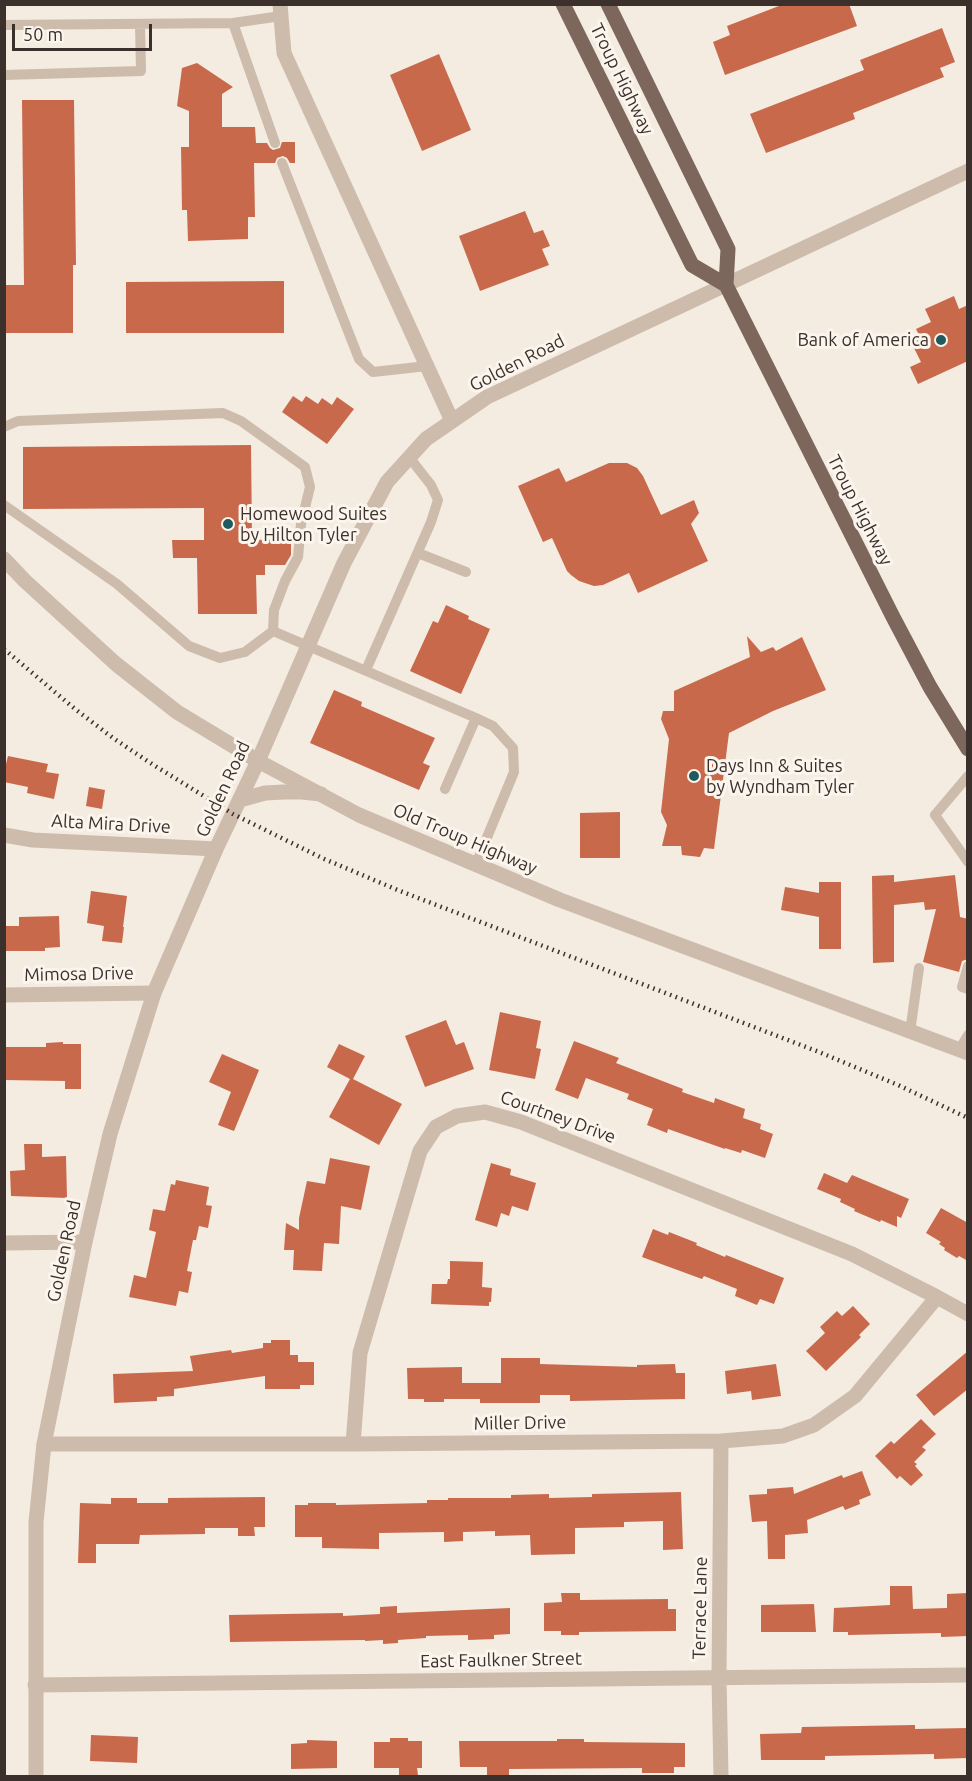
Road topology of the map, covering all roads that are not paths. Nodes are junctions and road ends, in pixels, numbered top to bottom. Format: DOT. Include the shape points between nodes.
graph roads {
  1 [pos="563,4"];
  2 [pos="608,4"];
  3 [pos="280,10"];
  4 [pos="233,23"];
  5 [pos="140,24"];
  6 [pos="4,25"];
  7 [pos="4,75"];
  8 [pos="275,142"];
  9 [pos="282,163"];
  10 [pos="968,171"];
  11 [pos="726,285"];
  12 [pos="427,366"];
  13 [pos="452,421"];
  14 [pos="4,427"];
  15 [pos="409,457"];
  16 [pos="4,505"];
  17 [pos="418,554"];
  18 [pos="4,559"];
  19 [pos="466,572"];
  20 [pos="273,631"];
  21 [pos="308,646"];
  22 [pos="366,670"];
  23 [pos="476,718"];
  24 [pos="968,749"];
  25 [pos="258,761"];
  26 [pos="968,776"];
  27 [pos="445,789"];
  28 [pos="321,794"];
  29 [pos="240,800"];
  30 [pos="4,835"];
  31 [pos="216,849"];
  32 [pos="968,862"];
  33 [pos="476,864"];
  34 [pos="968,966"];
  35 [pos="919,968"];
  36 [pos="968,989"];
  37 [pos="154,993"];
  38 [pos="4,995"];
  39 [pos="910,1032"];
  40 [pos="968,1035"];
  41 [pos="963,1052"];
  42 [pos="85,1242"];
  43 [pos="4,1243"];
  44 [pos="937,1297"];
  45 [pos="968,1314"];
  46 [pos="721,1441"];
  47 [pos="44,1444"];
  48 [pos="353,1444"];
  49 [pos="968,1675"];
  50 [pos="719,1678"];
  51 [pos="35,1685"];
  52 [pos="36,1776"];
  53 [pos="720,1776"];
  1 -- 11 [label="main road, Troup Highway" via="692,266"];
  2 -- 11 [label="main road, Troup Highway" via="728,249"];
  3 -- 4 [label="lane"];
  3 -- 12 [label="street" via="284,53"];
  4 -- 5 [label="lane"];
  4 -- 8 [label="lane"];
  5 -- 6 [label="lane"];
  5 -- 7 [label="lane" via="141,71"];
  9 -- 12 [label="lane" via="359,359 373,372"];
  10 -- 11 [label="street, Golden Road"];
  11 -- 13 [label="street, Golden Road" via="487,397"];
  11 -- 24 [label="main road, Troup Highway" via="892,617"];
  12 -- 13 [label="street"];
  13 -- 15 [label="street, Golden Road"];
  14 -- 20 [label="lane" via="18,421 223,414 241,421 305,467 310,487 298,557 274,610"];
  15 -- 17 [label="lane" via="438,500"];
  15 -- 21 [label="street, Golden Road" via="387,482 344,563"];
  16 -- 20 [label="lane" via="117,584 189,646 220,658 245,652"];
  17 -- 19 [label="lane"];
  17 -- 22 [label="lane"];
  18 -- 25 [label="street, Old Troup Highway" via="116,664 177,712"];
  20 -- 21 [label="lane"];
  21 -- 22 [label="lane"];
  21 -- 25 [label="street, Golden Road"];
  22 -- 23 [label="lane"];
  23 -- 27 [label="lane"];
  23 -- 33 [label="lane" via="493,726 513,748 514,772"];
  25 -- 28 [label="street, Old Troup Highway"];
  25 -- 29 [label="street, Golden Road"];
  26 -- 32 [label="lane" via="935,815"];
  28 -- 29 [label="street" via="265,793"];
  28 -- 33 [label="street, Old Troup Highway"];
  29 -- 31 [label="street, Golden Road"];
  30 -- 31 [label="street, Alta Mira Drive" via="33,840"];
  31 -- 37 [label="street, Golden Road"];
  33 -- 39 [label="street, Old Troup Highway" via="560,900"];
  34 -- 36 [label="lane" via="962,987"];
  35 -- 39 [label="lane"];
  37 -- 38 [label="street, Mimosa Drive"];
  37 -- 42 [label="street, Golden Road" via="110,1134"];
  39 -- 41 [label="street, Old Troup Highway"];
  40 -- 41 [label="lane"];
  42 -- 43 [label="street"];
  42 -- 47 [label="street, Golden Road"];
  44 -- 45 [label="street, Courtney Drive"];
  44 -- 46 [label="street, Miller Drive" via="855,1396 814,1425 783,1436"];
  44 -- 48 [label="street, Courtney Drive" via="852,1254 521,1122 485,1112 457,1116 436,1127 420,1151 360,1353"];
  46 -- 48 [label="street, Miller Drive"];
  46 -- 50 [label="street, Terrace Lane"];
  47 -- 48 [label="street, Miller Drive"];
  47 -- 51 [label="street, Golden Road" via="36,1522"];
  49 -- 50 [label="street, East Faulkner Street"];
  50 -- 51 [label="street, East Faulkner Street"];
  50 -- 53 [label="street, Terrace Lane"];
  51 -- 52 [label="street, Golden Road"];
}
